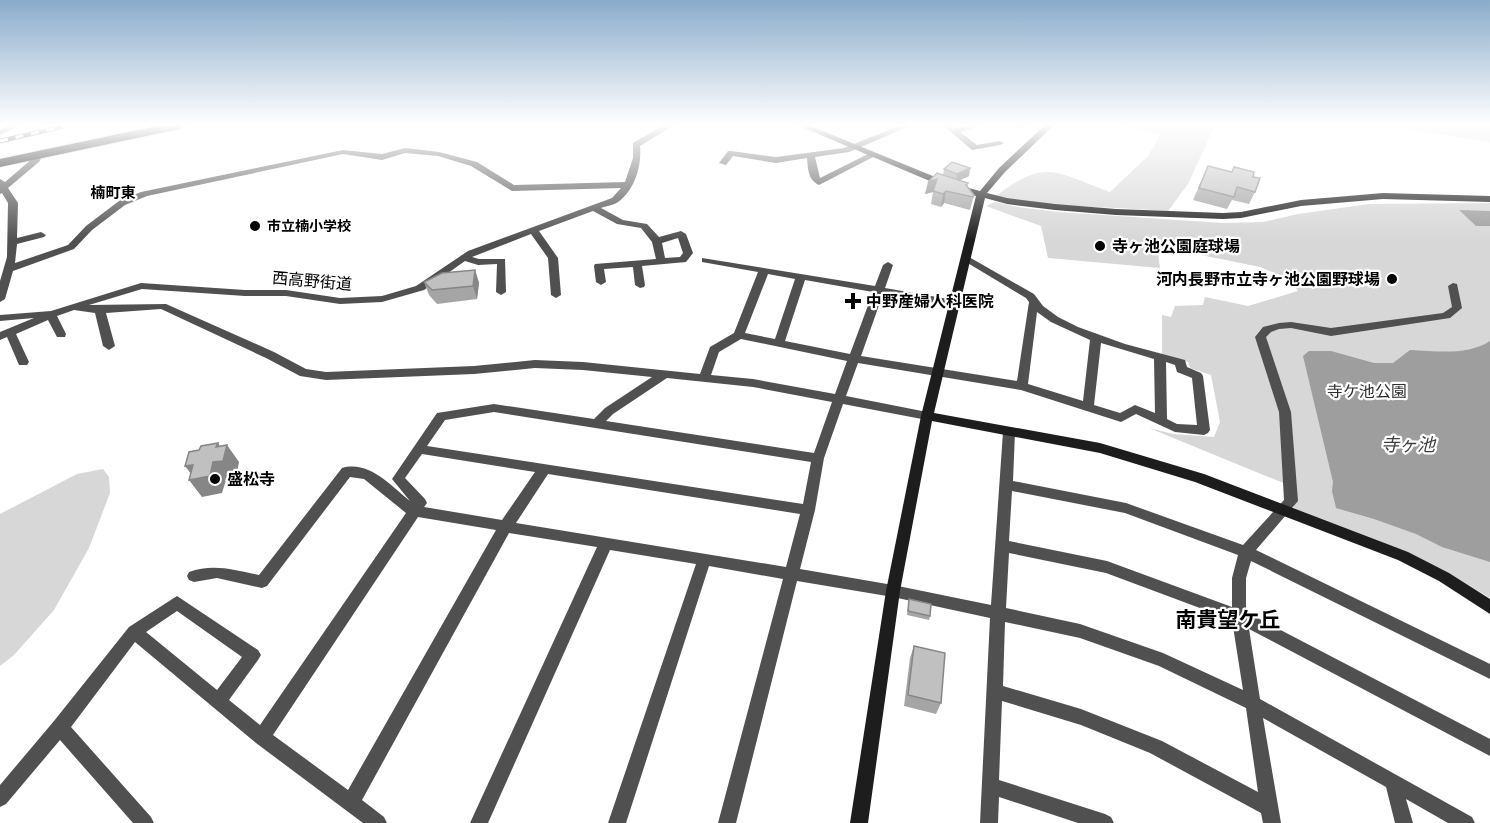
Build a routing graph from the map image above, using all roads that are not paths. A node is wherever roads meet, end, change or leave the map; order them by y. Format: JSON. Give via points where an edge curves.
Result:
{"nodes":[{"id":1,"x":31,"y":163,"type":"edge"},
{"id":2,"x":290,"y":163,"type":"edge"},
{"id":3,"x":472,"y":163,"type":"edge"},
{"id":4,"x":635,"y":163,"type":"edge"},
{"id":5,"x":812,"y":163,"type":"edge"},
{"id":6,"x":856,"y":163,"type":"edge"},
{"id":7,"x":894,"y":163,"type":"edge"},
{"id":8,"x":1009,"y":163,"type":"edge"},
{"id":9,"x":628,"y":185,"type":"junction"},
{"id":10,"x":1,"y":187,"type":"edge"},
{"id":11,"x":981,"y":195,"type":"junction"},
{"id":12,"x":1490,"y":199,"type":"edge"},
{"id":13,"x":595,"y":209,"type":"junction"},
{"id":14,"x":533,"y":231,"type":"junction"},
{"id":15,"x":41,"y":235,"type":"dead end"},
{"id":16,"x":657,"y":241,"type":"junction"},
{"id":17,"x":12,"y":242,"type":"junction"},
{"id":18,"x":465,"y":258,"type":"junction"},
{"id":19,"x":966,"y":259,"type":"junction"},
{"id":20,"x":705,"y":260,"type":"dead end"},
{"id":21,"x":661,"y":261,"type":"junction"},
{"id":22,"x":637,"y":263,"type":"junction"},
{"id":23,"x":888,"y":265,"type":"dead end"},
{"id":24,"x":5,"y":270,"type":"edge"},
{"id":25,"x":764,"y":270,"type":"junction"},
{"id":26,"x":801,"y":276,"type":"junction"},
{"id":27,"x":601,"y":282,"type":"dead end"},
{"id":28,"x":640,"y":285,"type":"dead end"},
{"id":29,"x":1453,"y":286,"type":"dead end"},
{"id":30,"x":879,"y":288,"type":"junction"},
{"id":31,"x":501,"y":292,"type":"dead end"},
{"id":32,"x":556,"y":295,"type":"dead end"},
{"id":33,"x":0,"y":299,"type":"edge"},
{"id":34,"x":954,"y":303,"type":"junction"},
{"id":35,"x":1033,"y":304,"type":"junction"},
{"id":36,"x":74,"y":307,"type":"junction"},
{"id":37,"x":100,"y":310,"type":"junction"},
{"id":38,"x":54,"y":314,"type":"junction"},
{"id":39,"x":0,"y":318,"type":"edge"},
{"id":40,"x":5,"y":334,"type":"edge"},
{"id":41,"x":61,"y":334,"type":"dead end"},
{"id":42,"x":740,"y":335,"type":"junction"},
{"id":43,"x":1096,"y":338,"type":"junction"},
{"id":44,"x":779,"y":344,"type":"junction"},
{"id":45,"x":109,"y":346,"type":"dead end"},
{"id":46,"x":1160,"y":357,"type":"junction"},
{"id":47,"x":854,"y":358,"type":"junction"},
{"id":48,"x":23,"y":362,"type":"dead end"},
{"id":49,"x":937,"y":372,"type":"junction"},
{"id":50,"x":665,"y":374,"type":"junction"},
{"id":51,"x":705,"y":377,"type":"junction"},
{"id":52,"x":1022,"y":386,"type":"junction"},
{"id":53,"x":840,"y":400,"type":"junction"},
{"id":54,"x":1088,"y":407,"type":"junction"},
{"id":55,"x":927,"y":416,"type":"junction"},
{"id":56,"x":1161,"y":422,"type":"junction"},
{"id":57,"x":597,"y":423,"type":"junction"},
{"id":58,"x":1009,"y":432,"type":"junction"},
{"id":59,"x":419,"y":449,"type":"junction"},
{"id":60,"x":818,"y":458,"type":"junction"},
{"id":61,"x":545,"y":468,"type":"junction"},
{"id":62,"x":1006,"y":485,"type":"junction"},
{"id":63,"x":807,"y":510,"type":"junction"},
{"id":64,"x":413,"y":512,"type":"junction"},
{"id":65,"x":1282,"y":512,"type":"junction"},
{"id":66,"x":506,"y":526,"type":"junction"},
{"id":67,"x":605,"y":545,"type":"junction"},
{"id":68,"x":1003,"y":546,"type":"junction"},
{"id":69,"x":1246,"y":552,"type":"junction"},
{"id":70,"x":704,"y":561,"type":"junction"},
{"id":71,"x":790,"y":575,"type":"junction"},
{"id":72,"x":194,"y":576,"type":"dead end"},
{"id":73,"x":893,"y":591,"type":"junction"},
{"id":74,"x":1490,"y":607,"type":"edge"},
{"id":75,"x":998,"y":613,"type":"junction"},
{"id":76,"x":1239,"y":616,"type":"junction"},
{"id":77,"x":135,"y":632,"type":"junction"},
{"id":78,"x":1490,"y":672,"type":"edge"},
{"id":79,"x":995,"y":691,"type":"junction"},
{"id":80,"x":219,"y":701,"type":"junction"},
{"id":81,"x":1254,"y":704,"type":"junction"},
{"id":82,"x":60,"y":727,"type":"junction"},
{"id":83,"x":262,"y":737,"type":"junction"},
{"id":84,"x":1490,"y":748,"type":"edge"},
{"id":85,"x":1393,"y":782,"type":"junction"},
{"id":86,"x":992,"y":786,"type":"junction"},
{"id":87,"x":0,"y":798,"type":"edge"},
{"id":88,"x":351,"y":802,"type":"junction"},
{"id":89,"x":1270,"y":815,"type":"edge"},
{"id":90,"x":145,"y":823,"type":"edge"},
{"id":91,"x":378,"y":823,"type":"edge"},
{"id":92,"x":479,"y":823,"type":"edge"},
{"id":93,"x":617,"y":823,"type":"edge"},
{"id":94,"x":727,"y":823,"type":"edge"},
{"id":95,"x":858,"y":823,"type":"edge"},
{"id":96,"x":989,"y":823,"type":"edge"},
{"id":97,"x":1105,"y":823,"type":"edge"},
{"id":98,"x":1404,"y":823,"type":"edge"},
{"id":99,"x":1466,"y":823,"type":"edge"}],
"edges":[{"from":1,"to":10,"type":"street"},
{"from":2,"to":24,"type":"street","via":[[122,202],[71,248]]},
{"from":3,"to":9,"type":"street","via":[[512,188]]},
{"from":4,"to":9,"type":"street"},
{"from":5,"to":6,"type":"street","via":[[819,182]]},
{"from":7,"to":11,"type":"street"},
{"from":8,"to":11,"type":"street"},
{"from":9,"to":13,"type":"street","name":"西高野街道","via":[[615,200]]},
{"from":10,"to":17,"type":"street","via":[[13,203]]},
{"from":11,"to":12,"type":"street","via":[[1116,212],[1223,216],[1301,203],[1383,196]]},
{"from":11,"to":19,"type":"street"},
{"from":13,"to":14,"type":"street","name":"西高野街道"},
{"from":13,"to":16,"type":"street","via":[[620,222],[644,226]]},
{"from":14,"to":18,"type":"street","name":"西高野街道"},
{"from":14,"to":32,"type":"street","via":[[556,259]]},
{"from":15,"to":17,"type":"street"},
{"from":16,"to":21,"type":"street"},
{"from":16,"to":21,"type":"street","via":[[681,234],[688,253],[683,261]]},
{"from":17,"to":24,"type":"street"},
{"from":18,"to":31,"type":"street","via":[[502,261]]},
{"from":18,"to":36,"type":"street","name":"西高野街道","via":[[420,288],[382,299],[340,301],[286,292],[141,286]]},
{"from":19,"to":34,"type":"street"},
{"from":19,"to":35,"type":"street","via":[[1030,296]]},
{"from":20,"to":25,"type":"street"},
{"from":21,"to":22,"type":"street"},
{"from":22,"to":27,"type":"street","via":[[599,266]]},
{"from":22,"to":28,"type":"street"},
{"from":23,"to":30,"type":"street"},
{"from":24,"to":33,"type":"street"},
{"from":25,"to":26,"type":"street"},
{"from":25,"to":42,"type":"street"},
{"from":26,"to":30,"type":"street"},
{"from":26,"to":44,"type":"street"},
{"from":29,"to":65,"type":"street","via":[[1456,308],[1446,316],[1331,332],[1279,326],[1267,329],[1260,337],[1285,412],[1291,501]]},
{"from":30,"to":34,"type":"street"},
{"from":30,"to":47,"type":"street"},
{"from":34,"to":49,"type":"street"},
{"from":35,"to":43,"type":"street","via":[[1058,324]]},
{"from":35,"to":52,"type":"street"},
{"from":36,"to":37,"type":"street"},
{"from":36,"to":38,"type":"street","name":"西高野街道"},
{"from":37,"to":45,"type":"street"},
{"from":37,"to":50,"type":"street","via":[[162,306],[304,373],[326,376],[535,364]]},
{"from":38,"to":39,"type":"street"},
{"from":38,"to":40,"type":"street","name":"西高野街道"},
{"from":38,"to":41,"type":"street"},
{"from":40,"to":48,"type":"street"},
{"from":42,"to":44,"type":"street"},
{"from":42,"to":51,"type":"street","via":[[714,350]]},
{"from":43,"to":46,"type":"street"},
{"from":43,"to":54,"type":"street"},
{"from":44,"to":47,"type":"street"},
{"from":46,"to":56,"type":"street"},
{"from":46,"to":56,"type":"street","via":[[1181,363],[1181,369],[1197,375],[1204,430],[1175,428]]},
{"from":47,"to":49,"type":"street"},
{"from":47,"to":53,"type":"street"},
{"from":49,"to":52,"type":"street"},
{"from":49,"to":55,"type":"street"},
{"from":50,"to":51,"type":"street"},
{"from":50,"to":57,"type":"street"},
{"from":51,"to":53,"type":"street"},
{"from":52,"to":54,"type":"street"},
{"from":53,"to":55,"type":"street"},
{"from":53,"to":60,"type":"street"},
{"from":54,"to":56,"type":"street","via":[[1121,418],[1135,409]]},
{"from":55,"to":58,"type":"street"},
{"from":55,"to":73,"type":"street"},
{"from":57,"to":59,"type":"street","via":[[494,408],[441,416]]},
{"from":57,"to":60,"type":"street"},
{"from":58,"to":62,"type":"street"},
{"from":58,"to":65,"type":"street","via":[[1100,448],[1199,478]]},
{"from":59,"to":61,"type":"street"},
{"from":59,"to":64,"type":"street","via":[[399,480],[420,503]]},
{"from":60,"to":63,"type":"street"},
{"from":61,"to":63,"type":"street"},
{"from":61,"to":66,"type":"street"},
{"from":62,"to":68,"type":"street"},
{"from":62,"to":69,"type":"street","via":[[1126,508]]},
{"from":63,"to":71,"type":"street"},
{"from":64,"to":66,"type":"street"},
{"from":64,"to":72,"type":"street","via":[[367,474],[346,472],[262,582],[217,572]]},
{"from":64,"to":83,"type":"street"},
{"from":65,"to":69,"type":"street"},
{"from":65,"to":74,"type":"street","via":[[1403,556]]},
{"from":66,"to":67,"type":"street"},
{"from":66,"to":88,"type":"street"},
{"from":67,"to":70,"type":"street"},
{"from":67,"to":92,"type":"street"},
{"from":68,"to":75,"type":"street"},
{"from":68,"to":76,"type":"street","via":[[1107,567]]},
{"from":69,"to":76,"type":"street","via":[[1239,578]]},
{"from":69,"to":78,"type":"street"},
{"from":70,"to":71,"type":"street"},
{"from":70,"to":93,"type":"street"},
{"from":71,"to":73,"type":"street"},
{"from":71,"to":94,"type":"street"},
{"from":73,"to":75,"type":"street"},
{"from":73,"to":95,"type":"street"},
{"from":75,"to":79,"type":"street"},
{"from":75,"to":81,"type":"street","via":[[1080,631],[1126,646]]},
{"from":76,"to":81,"type":"street"},
{"from":76,"to":84,"type":"street"},
{"from":77,"to":80,"type":"street"},
{"from":77,"to":80,"type":"street","via":[[177,603],[253,655]]},
{"from":77,"to":82,"type":"street"},
{"from":79,"to":86,"type":"street"},
{"from":79,"to":89,"type":"street","via":[[1081,717],[1156,747]]},
{"from":80,"to":83,"type":"street"},
{"from":81,"to":85,"type":"street"},
{"from":81,"to":89,"type":"street"},
{"from":82,"to":87,"type":"street"},
{"from":82,"to":90,"type":"street"},
{"from":83,"to":88,"type":"street"},
{"from":85,"to":98,"type":"street"},
{"from":85,"to":99,"type":"street"},
{"from":86,"to":96,"type":"street"},
{"from":86,"to":97,"type":"street"},
{"from":88,"to":91,"type":"street"}]}
